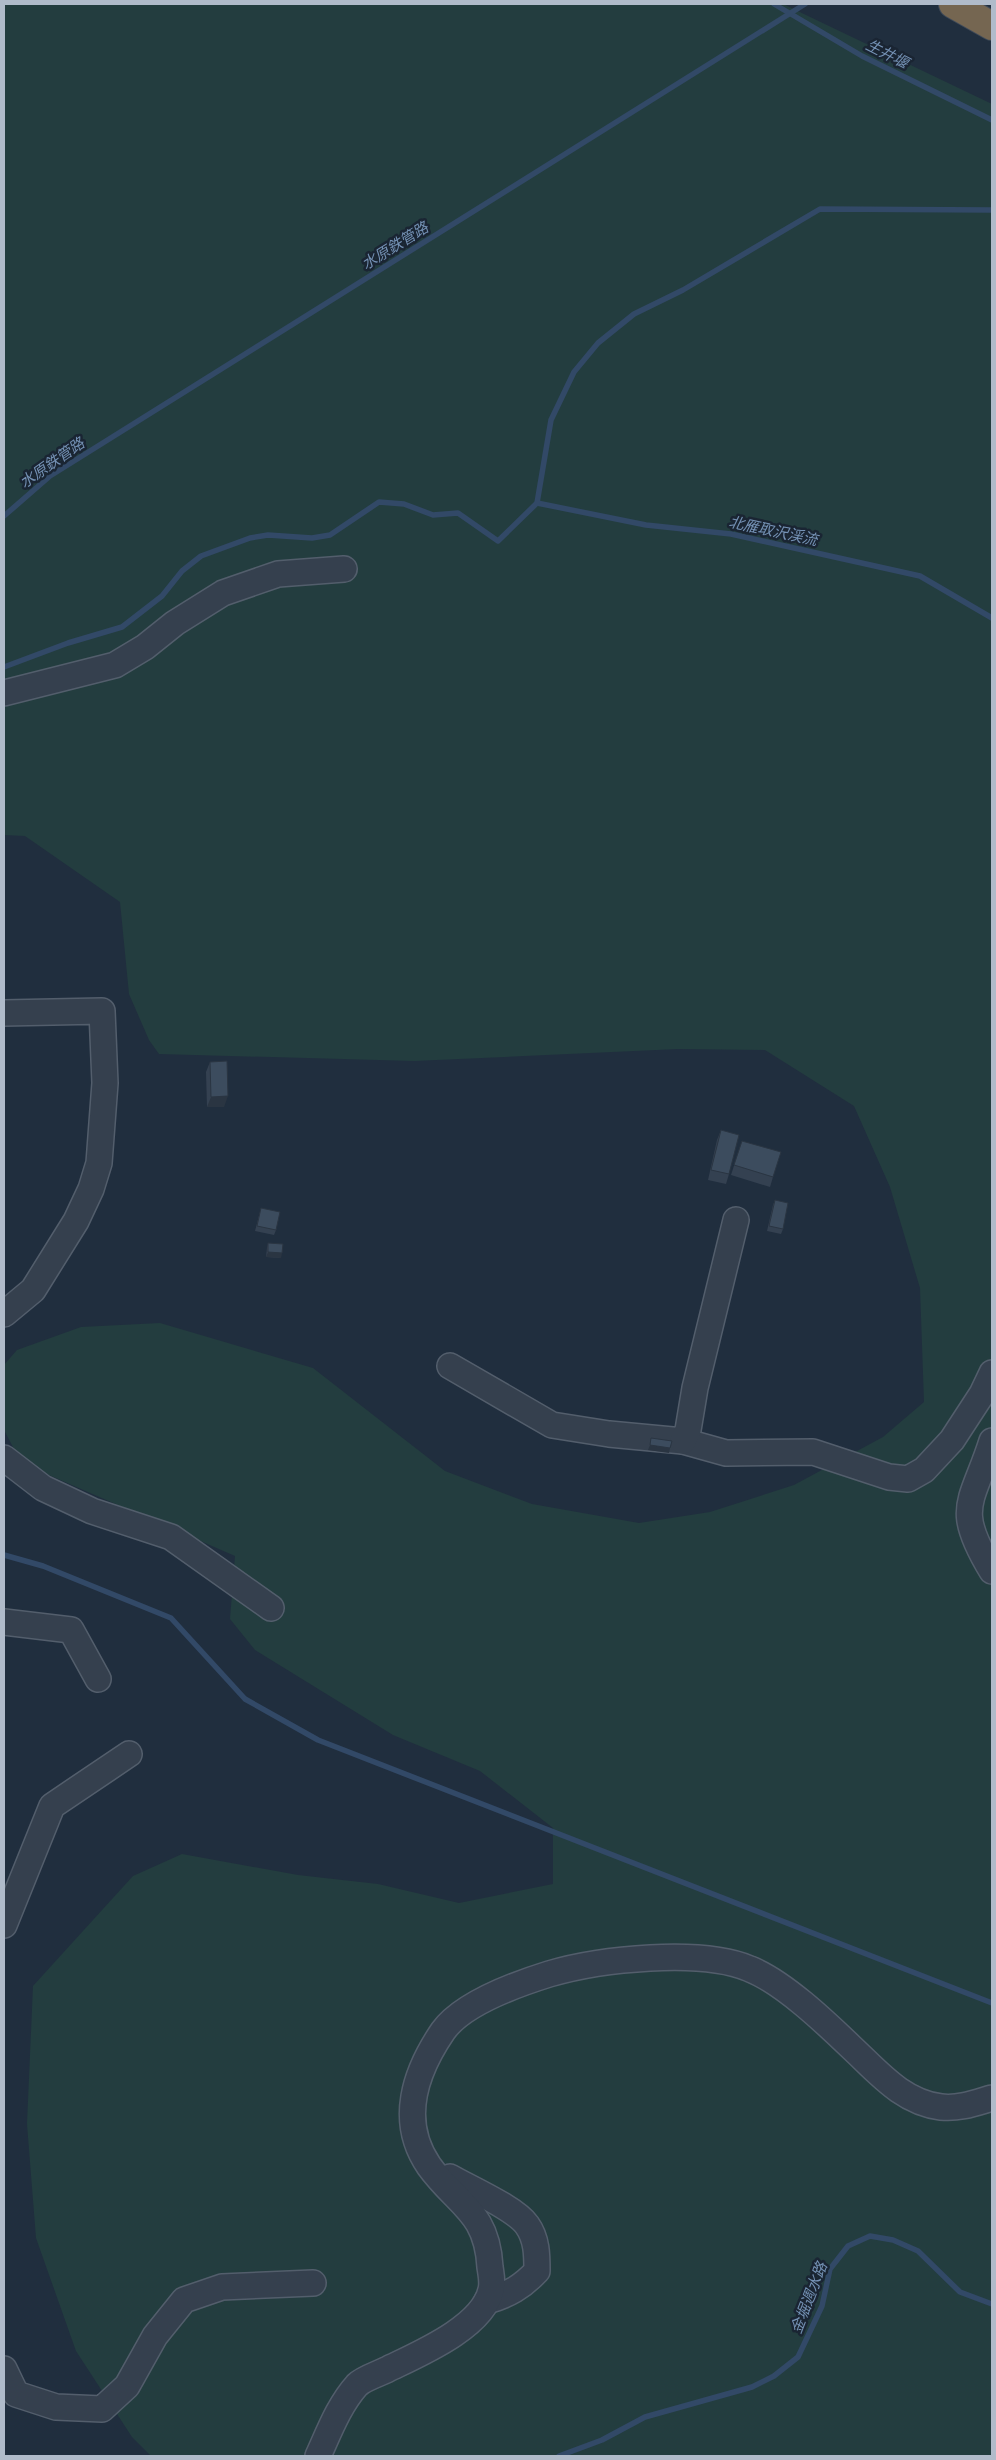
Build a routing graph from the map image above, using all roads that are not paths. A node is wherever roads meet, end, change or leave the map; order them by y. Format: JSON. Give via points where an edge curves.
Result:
{"nodes":[{"id":1,"x":953,"y":4,"type":"edge"},
{"id":2,"x":992,"y":26,"type":"edge"},
{"id":3,"x":344,"y":569,"type":"dead end"},
{"id":4,"x":4,"y":693,"type":"edge"},
{"id":5,"x":4,"y":1013,"type":"edge"},
{"id":6,"x":736,"y":1220,"type":"dead end"},
{"id":7,"x":4,"y":1314,"type":"edge"},
{"id":8,"x":450,"y":1366,"type":"dead end"},
{"id":9,"x":992,"y":1373,"type":"edge"},
{"id":10,"x":683,"y":1441,"type":"junction"},
{"id":11,"x":992,"y":1441,"type":"edge"},
{"id":12,"x":4,"y":1458,"type":"edge"},
{"id":13,"x":992,"y":1571,"type":"edge"},
{"id":14,"x":271,"y":1608,"type":"dead end"},
{"id":15,"x":4,"y":1622,"type":"edge"},
{"id":16,"x":98,"y":1679,"type":"dead end"},
{"id":17,"x":128,"y":1754,"type":"dead end"},
{"id":18,"x":4,"y":1925,"type":"edge"},
{"id":19,"x":992,"y":2098,"type":"edge"},
{"id":20,"x":430,"y":2167,"type":"junction"},
{"id":21,"x":313,"y":2283,"type":"dead end"},
{"id":22,"x":487,"y":2301,"type":"junction"},
{"id":23,"x":4,"y":2369,"type":"edge"},
{"id":24,"x":318,"y":2456,"type":"edge"}],
"edges":[{"from":1,"to":2,"type":"highway"},
{"from":3,"to":4,"type":"street","via":[[278,574],[223,593],[115,665]]},
{"from":5,"to":7,"type":"street","via":[[102,1012],[105,1084],[99,1162],[91,1188],[76,1221],[33,1290]]},
{"from":6,"to":10,"type":"street"},
{"from":8,"to":10,"type":"street","via":[[552,1425]]},
{"from":9,"to":10,"type":"street","via":[[952,1440],[924,1470],[908,1479],[889,1477],[813,1452],[726,1453]]},
{"from":11,"to":13,"type":"street","via":[[969,1497],[968,1524]]},
{"from":12,"to":14,"type":"street","via":[[43,1488],[92,1510],[170,1537]]},
{"from":15,"to":16,"type":"street","via":[[71,1630]]},
{"from":17,"to":18,"type":"street","via":[[52,1806]]},
{"from":19,"to":20,"type":"street","via":[[966,2106],[941,2107],[917,2101],[897,2091],[799,2000],[751,1969],[695,1958],[639,1959],[572,1968],[524,1982],[479,2002],[445,2029],[424,2066],[411,2106],[413,2131]]},
{"from":20,"to":22,"type":"street","via":[[470,2209],[484,2229],[492,2288]]},
{"from":20,"to":22,"type":"street","via":[[499,2203],[527,2225],[537,2249],[537,2271],[524,2285]]},
{"from":21,"to":23,"type":"street","via":[[222,2286],[184,2300],[155,2336],[127,2386],[102,2409],[56,2407],[16,2394]]},
{"from":22,"to":24,"type":"street","via":[[462,2328],[431,2348],[359,2383],[339,2411]]}]}
